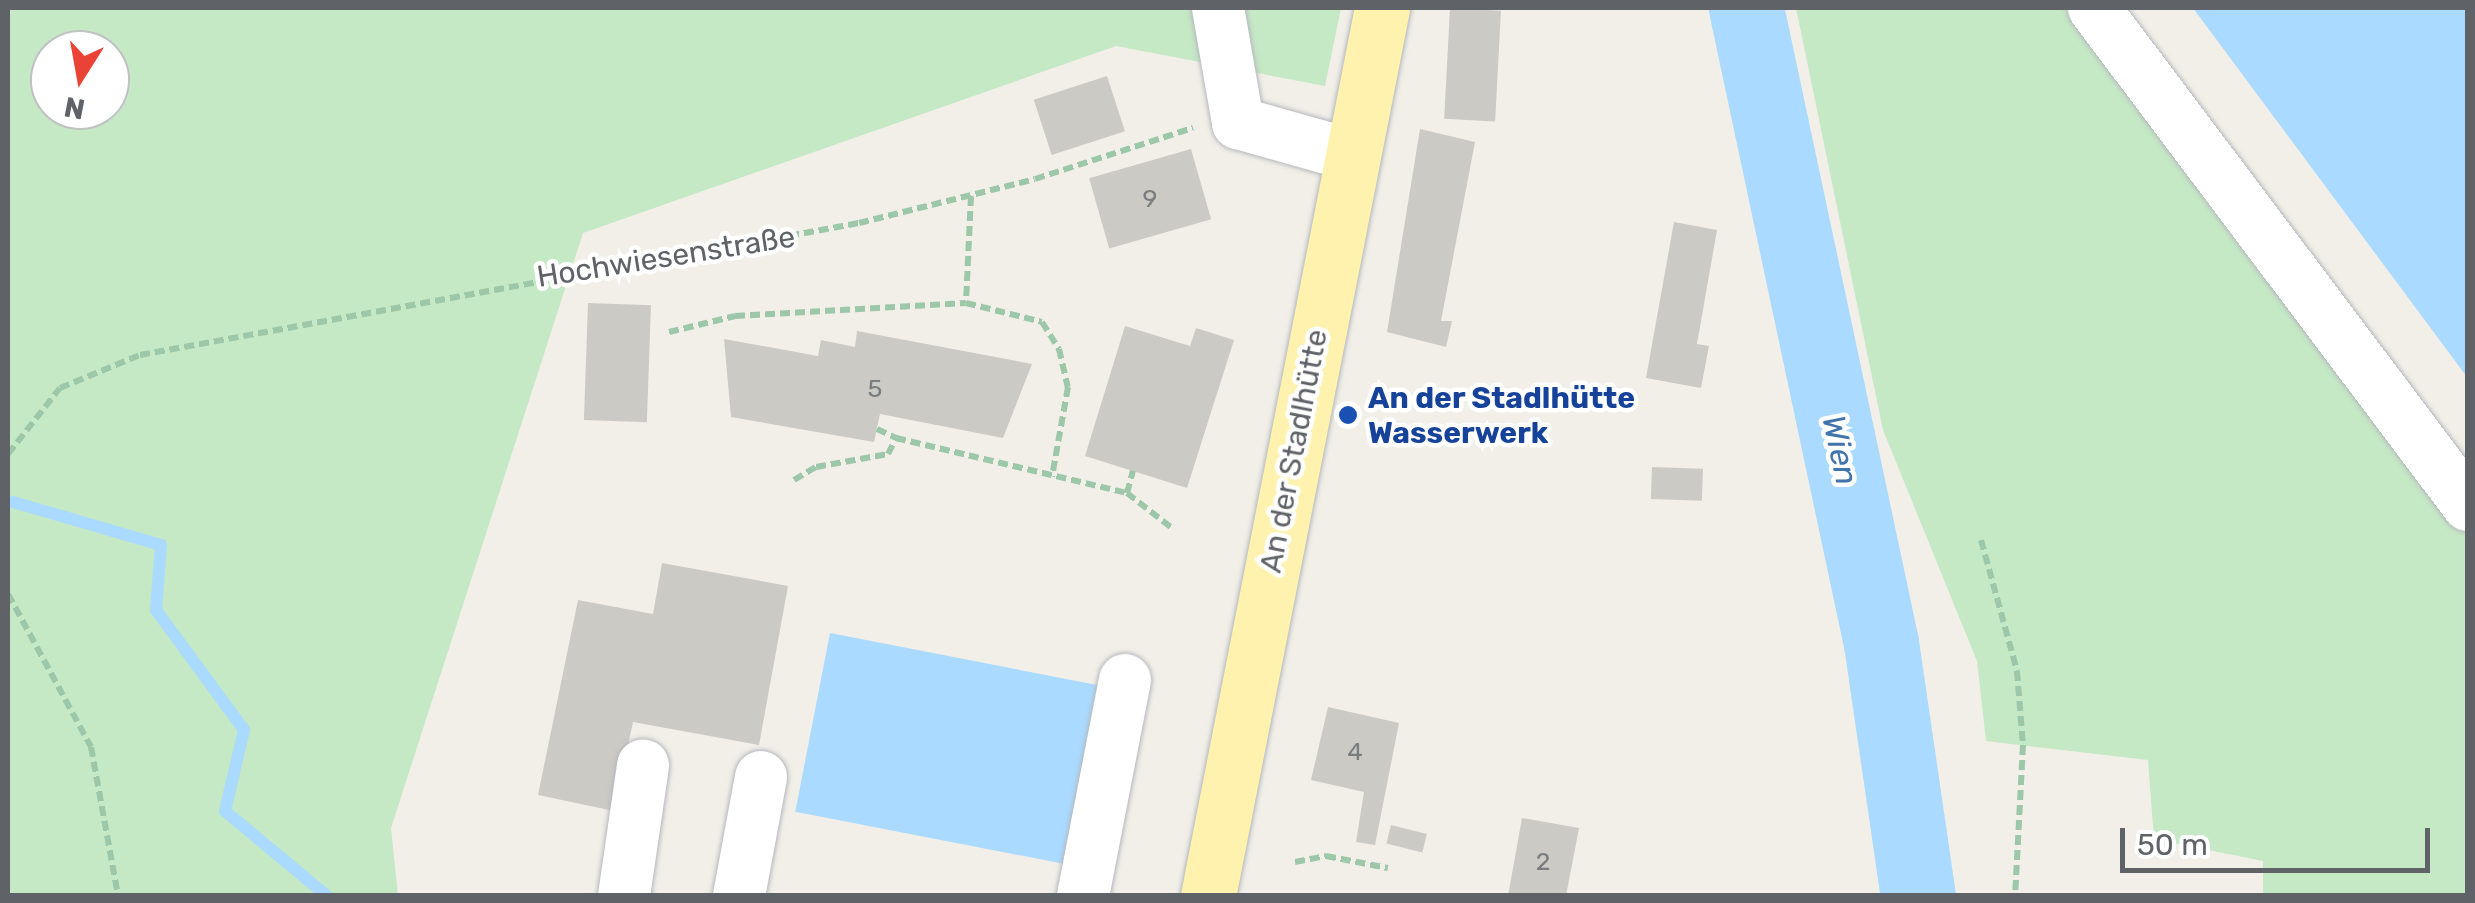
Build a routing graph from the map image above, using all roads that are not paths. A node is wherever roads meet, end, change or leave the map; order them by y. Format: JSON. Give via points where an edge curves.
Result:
{"nodes":[{"id":1,"x":1218,"y":8,"type":"edge"},
{"id":2,"x":1382,"y":8,"type":"edge"},
{"id":3,"x":2094,"y":8,"type":"edge"},
{"id":4,"x":1352,"y":155,"type":"junction"},
{"id":5,"x":2468,"y":504,"type":"edge"},
{"id":6,"x":1125,"y":680,"type":"dead end"},
{"id":7,"x":642,"y":765,"type":"dead end"},
{"id":8,"x":761,"y":777,"type":"dead end"},
{"id":9,"x":624,"y":896,"type":"edge"},
{"id":10,"x":738,"y":896,"type":"edge"},
{"id":11,"x":1084,"y":896,"type":"edge"},
{"id":12,"x":1208,"y":896,"type":"edge"}],
"edges":[{"from":1,"to":4,"type":"street","via":[[1238,124]]},
{"from":2,"to":4,"type":"main road","name":"An der Stadlhütte"},
{"from":3,"to":5,"type":"street"},
{"from":4,"to":12,"type":"main road","name":"An der Stadlhütte"},
{"from":6,"to":11,"type":"street"},
{"from":7,"to":9,"type":"street"},
{"from":8,"to":10,"type":"street"}]}
